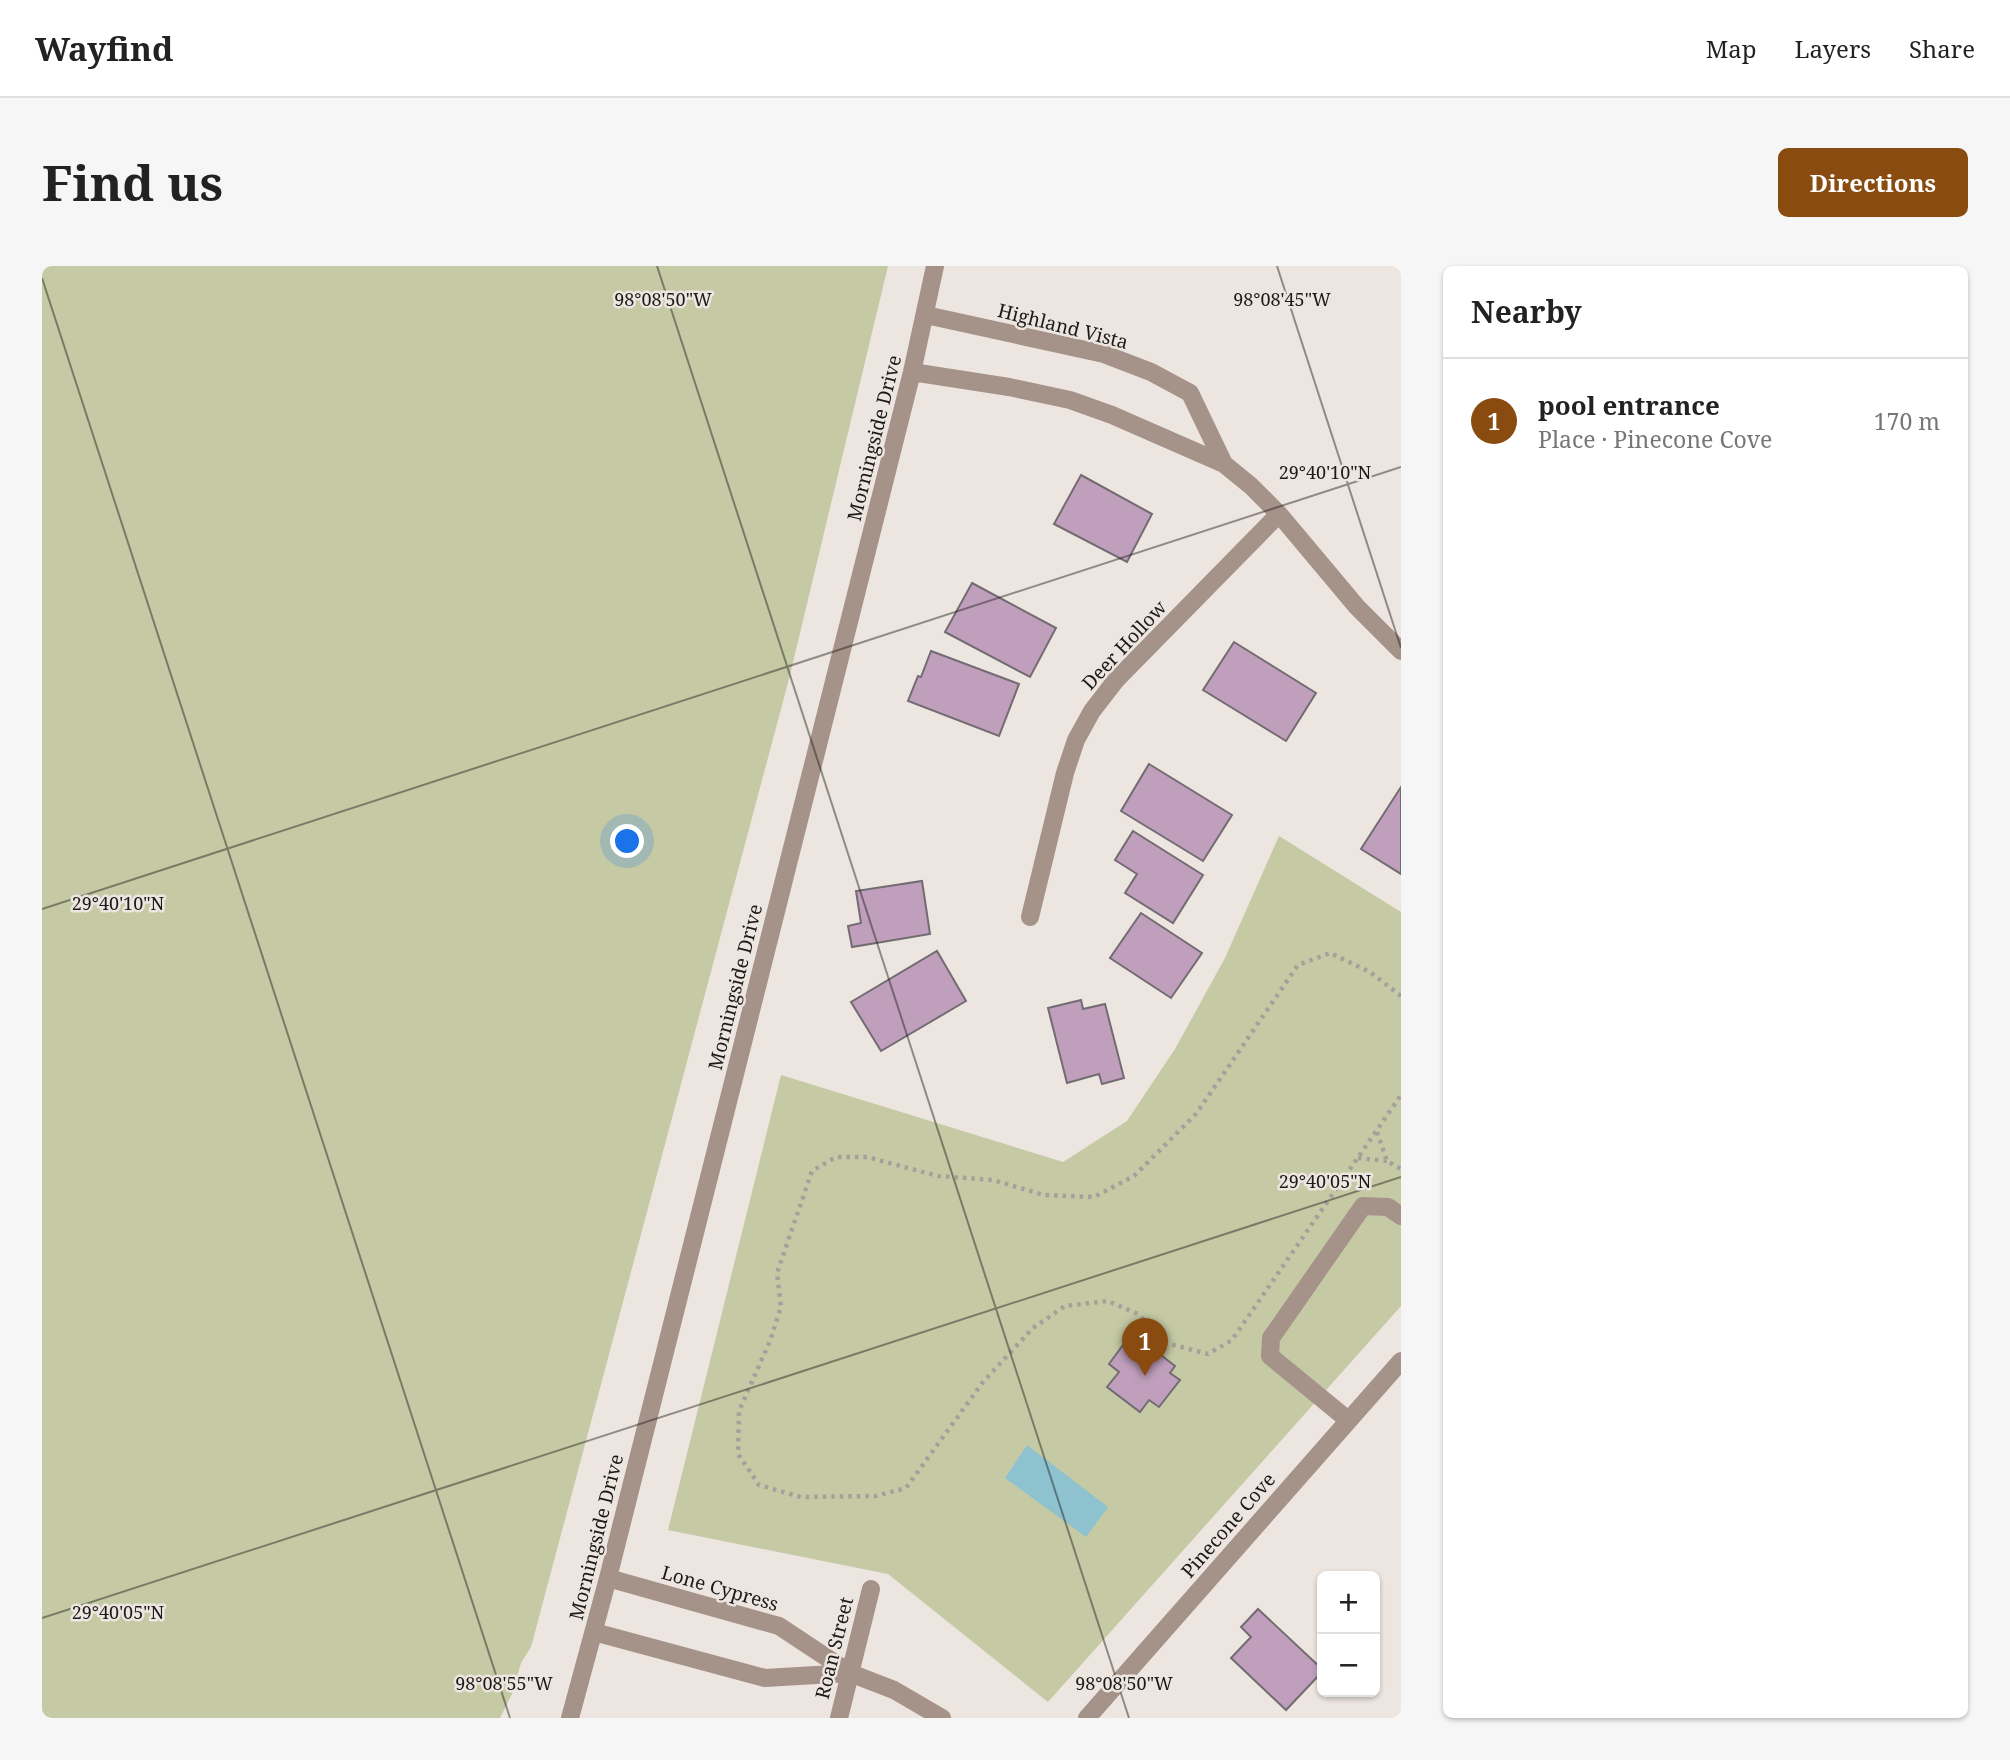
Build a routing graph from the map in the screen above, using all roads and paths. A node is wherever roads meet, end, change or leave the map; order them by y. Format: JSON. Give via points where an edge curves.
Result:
{"nodes":[{"id":1,"x":935,"y":266,"type":"edge"},
{"id":2,"x":926,"y":315,"type":"junction"},
{"id":3,"x":912,"y":372,"type":"junction"},
{"id":4,"x":1224,"y":464,"type":"junction"},
{"id":5,"x":1279,"y":514,"type":"junction"},
{"id":6,"x":1401,"y":651,"type":"edge"},
{"id":7,"x":1030,"y":917,"type":"dead end"},
{"id":8,"x":1401,"y":996,"type":"edge"},
{"id":9,"x":1401,"y":1095,"type":"edge"},
{"id":10,"x":1376,"y":1131,"type":"junction"},
{"id":11,"x":1358,"y":1158,"type":"junction"},
{"id":12,"x":1387,"y":1161,"type":"junction"},
{"id":13,"x":1401,"y":1169,"type":"edge"},
{"id":14,"x":1401,"y":1216,"type":"edge"},
{"id":15,"x":1401,"y":1361,"type":"edge"},
{"id":16,"x":1348,"y":1420,"type":"junction"},
{"id":17,"x":608,"y":1578,"type":"junction"},
{"id":18,"x":871,"y":1589,"type":"dead end"},
{"id":19,"x":594,"y":1632,"type":"junction"},
{"id":20,"x":850,"y":1672,"type":"junction"},
{"id":21,"x":570,"y":1718,"type":"edge"},
{"id":22,"x":839,"y":1718,"type":"edge"},
{"id":23,"x":942,"y":1718,"type":"edge"},
{"id":24,"x":1087,"y":1718,"type":"edge"}],
"edges":[{"from":1,"to":2,"type":"street","name":"Morningside Drive"},
{"from":2,"to":3,"type":"street","name":"Morningside Drive"},
{"from":2,"to":4,"type":"street","name":"Highland Vista","via":[[1104,354],[1150,372],[1190,393]]},
{"from":3,"to":4,"type":"street","name":"Highland Vista","via":[[1070,400]]},
{"from":3,"to":17,"type":"street","name":"Morningside Drive"},
{"from":4,"to":5,"type":"street","name":"Highland Vista"},
{"from":5,"to":6,"type":"street","name":"Highland Vista","via":[[1357,607]]},
{"from":5,"to":7,"type":"street","name":"Deer Hollow","via":[[1116,680],[1092,711],[1065,773]]},
{"from":8,"to":11,"type":"path","via":[[1370,972],[1330,953],[1298,965],[1196,1114],[1134,1176],[1094,1197],[1044,1195],[993,1180],[939,1176],[867,1157],[836,1157],[812,1171],[777,1273],[781,1307],[739,1411],[738,1454],[759,1485],[801,1497],[876,1496],[906,1488],[983,1382],[1033,1328],[1065,1306],[1108,1301],[1138,1314],[1166,1343],[1208,1354],[1232,1340]]},
{"from":9,"to":10,"type":"path"},
{"from":10,"to":11,"type":"path"},
{"from":10,"to":12,"type":"path"},
{"from":11,"to":12,"type":"path"},
{"from":12,"to":13,"type":"path"},
{"from":14,"to":16,"type":"street","via":[[1388,1207],[1363,1206],[1271,1338],[1270,1356]]},
{"from":15,"to":16,"type":"street","name":"Pinecone Cove"},
{"from":16,"to":24,"type":"street","name":"Pinecone Cove"},
{"from":17,"to":19,"type":"street","name":"Morningside Drive"},
{"from":17,"to":20,"type":"street","name":"Lone Cypress","via":[[779,1626]]},
{"from":18,"to":20,"type":"street","name":"Roan Street"},
{"from":19,"to":20,"type":"street","name":"Lone Cypress","via":[[765,1678]]},
{"from":19,"to":21,"type":"street","name":"Morningside Drive"},
{"from":20,"to":22,"type":"street","name":"Roan Street"},
{"from":20,"to":23,"type":"street","name":"Lone Cypress","via":[[894,1690]]}]}
